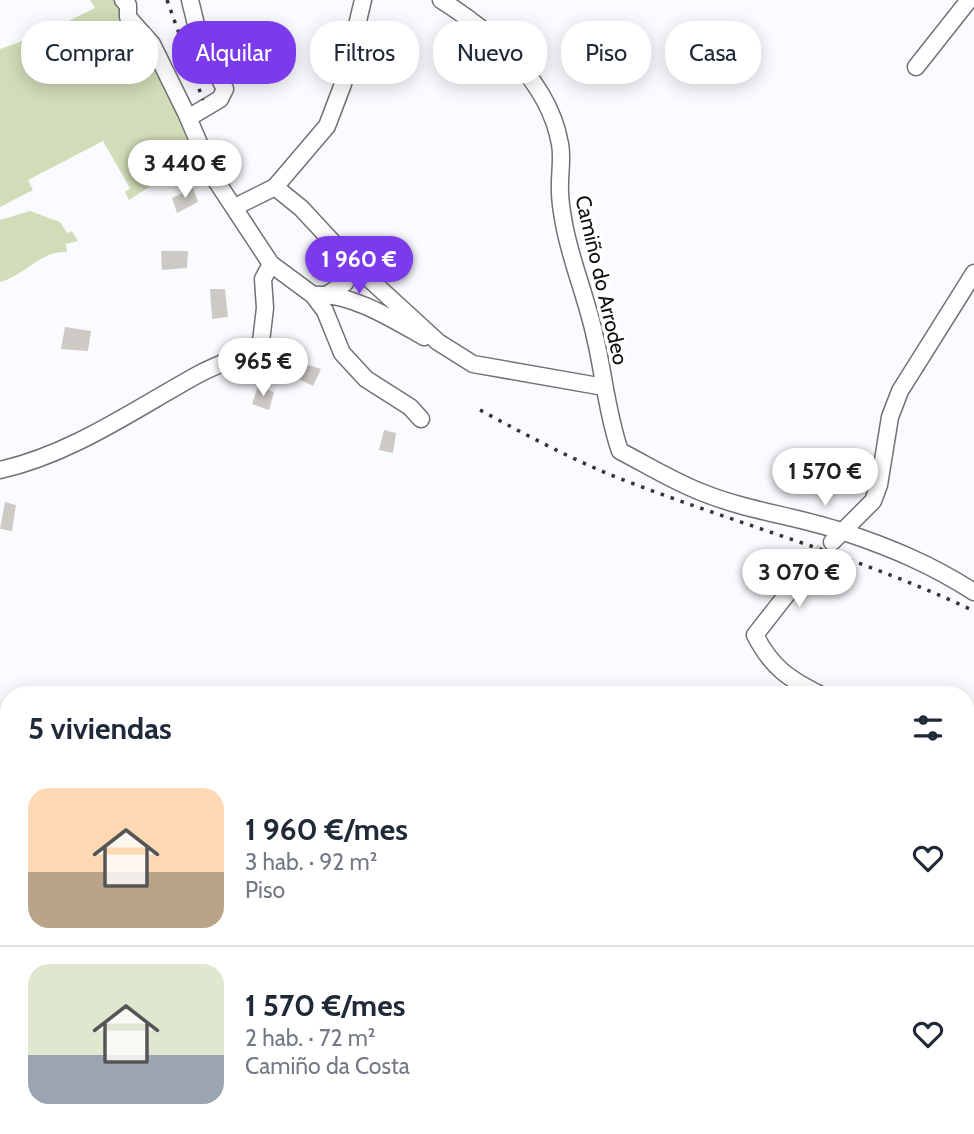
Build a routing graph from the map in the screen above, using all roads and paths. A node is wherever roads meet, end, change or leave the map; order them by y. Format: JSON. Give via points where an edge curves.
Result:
{"nodes":[{"id":1,"x":123,"y":0,"type":"edge"},
{"id":2,"x":190,"y":0,"type":"edge"},
{"id":3,"x":363,"y":0,"type":"edge"},
{"id":4,"x":441,"y":0,"type":"edge"},
{"id":5,"x":969,"y":0,"type":"edge"},
{"id":6,"x":916,"y":67,"type":"dead end"},
{"id":7,"x":188,"y":118,"type":"junction"},
{"id":8,"x":275,"y":187,"type":"junction"},
{"id":9,"x":235,"y":207,"type":"junction"},
{"id":10,"x":271,"y":264,"type":"junction"},
{"id":11,"x":354,"y":265,"type":"junction"},
{"id":12,"x":974,"y":273,"type":"edge"},
{"id":13,"x":321,"y":295,"type":"junction"},
{"id":14,"x":438,"y":342,"type":"junction"},
{"id":15,"x":604,"y":387,"type":"junction"},
{"id":16,"x":421,"y":419,"type":"dead end"},
{"id":17,"x":0,"y":470,"type":"edge"},
{"id":18,"x":838,"y":537,"type":"junction"},
{"id":19,"x":813,"y":561,"type":"tunnel mouth"},
{"id":20,"x":974,"y":592,"type":"edge"},
{"id":21,"x":805,"y":686,"type":"edge"}],
"edges":[{"from":1,"to":7,"type":"street","via":[[128,17],[152,44]]},
{"from":2,"to":7,"type":"street","via":[[200,41],[225,89],[220,99]]},
{"from":3,"to":8,"type":"street","via":[[343,84],[327,126]]},
{"from":4,"to":15,"type":"street","name":"Camiño do Arrodeo","via":[[508,51],[550,113],[561,146],[560,195],[566,234]]},
{"from":5,"to":6,"type":"street"},
{"from":7,"to":9,"type":"street","via":[[213,176]]},
{"from":8,"to":9,"type":"street"},
{"from":8,"to":11,"type":"street"},
{"from":9,"to":10,"type":"street"},
{"from":10,"to":13,"type":"street"},
{"from":10,"to":17,"type":"street","via":[[263,279],[261,342],[253,349],[51,455]]},
{"from":11,"to":13,"type":"street","via":[[345,283]]},
{"from":11,"to":14,"type":"street"},
{"from":12,"to":18,"type":"street","via":[[900,391],[873,500]]},
{"from":13,"to":14,"type":"street","via":[[381,313]]},
{"from":13,"to":16,"type":"street","via":[[342,353],[366,379]]},
{"from":14,"to":15,"type":"street","via":[[473,364]]},
{"from":15,"to":18,"type":"street","name":"Camiño do Arrodeo","via":[[620,451],[702,492]]},
{"from":18,"to":20,"type":"street","name":"Camiño do Arrodeo","via":[[902,552]]},
{"from":19,"to":21,"type":"street","via":[[755,635],[782,673]]}]}
